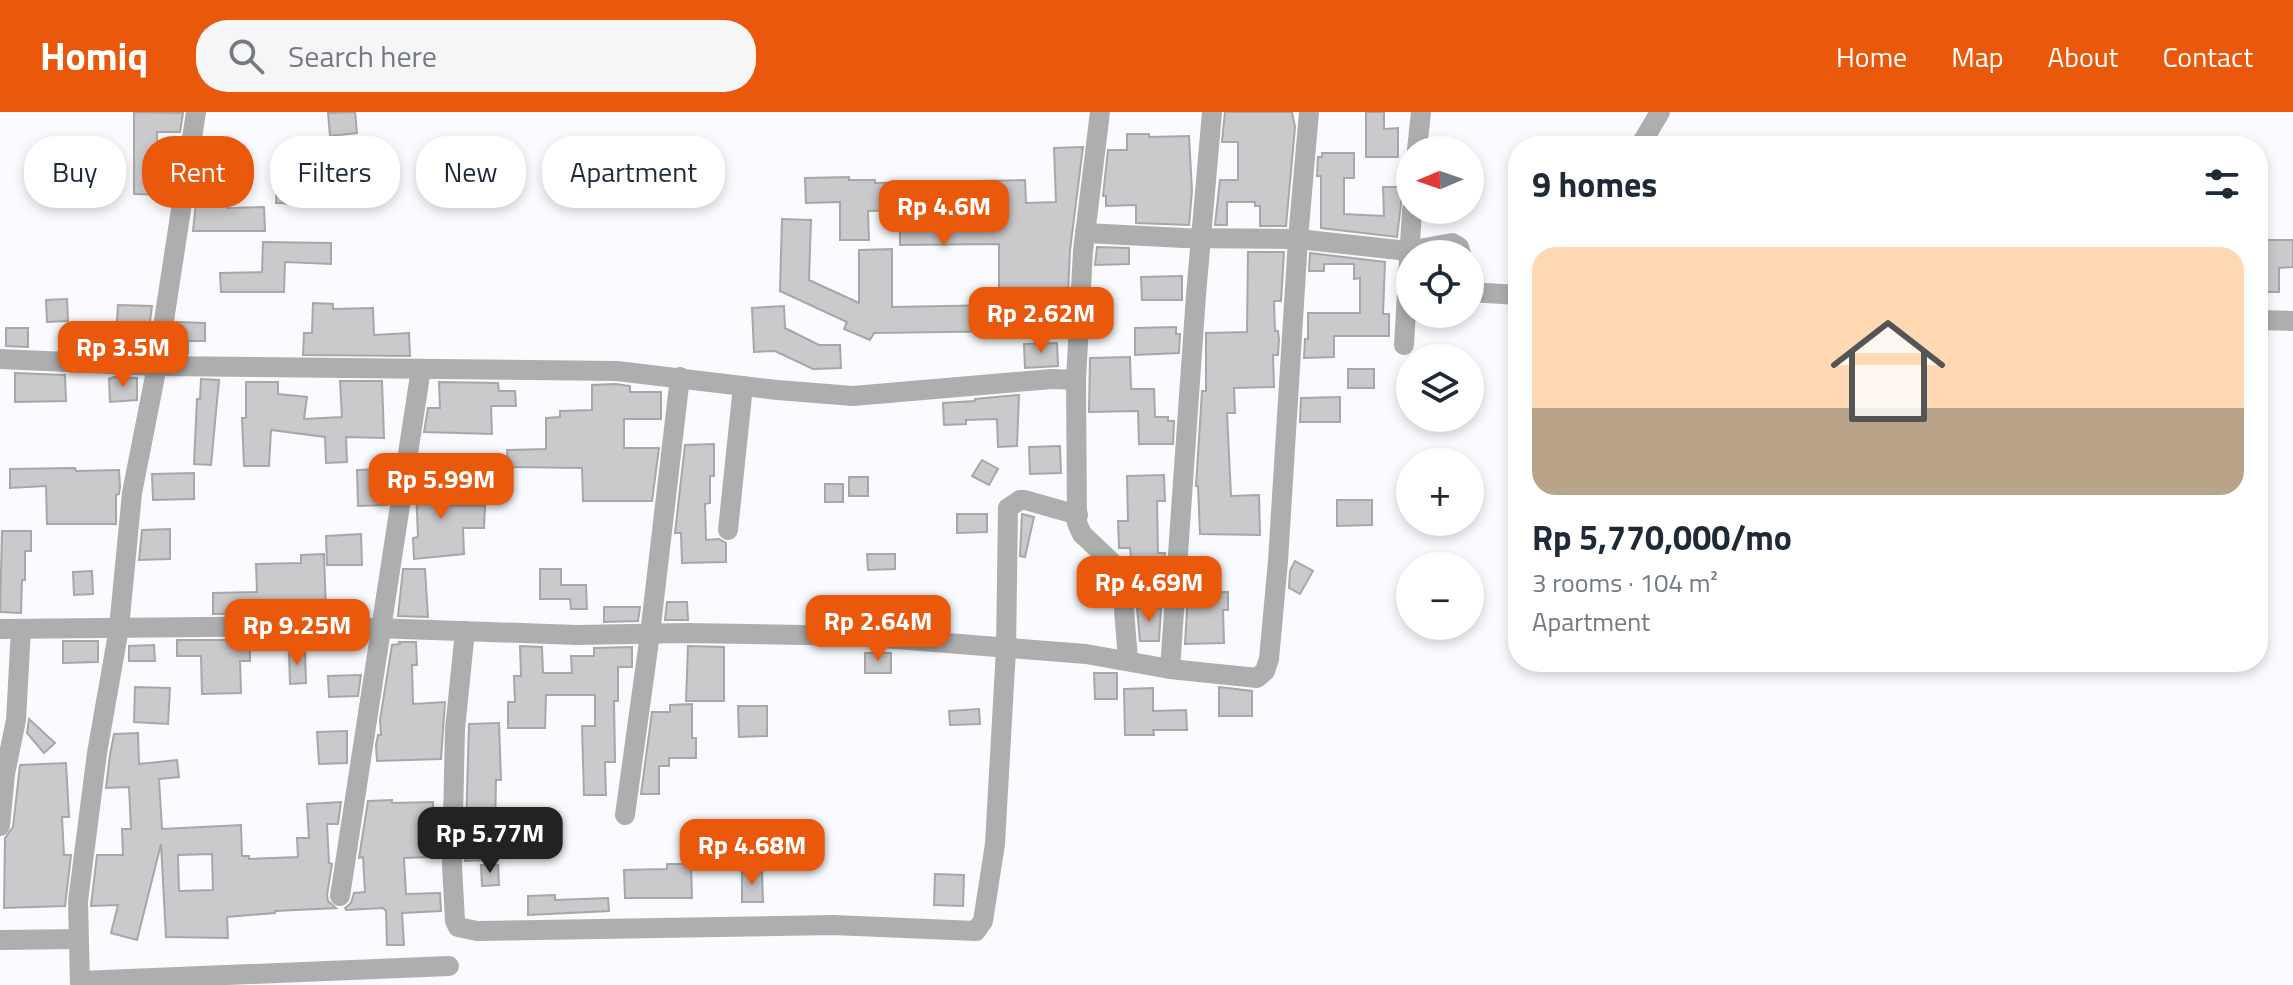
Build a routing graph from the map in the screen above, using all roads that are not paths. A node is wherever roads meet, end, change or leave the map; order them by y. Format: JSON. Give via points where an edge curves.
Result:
{"nodes":[{"id":1,"x":196,"y":112,"type":"edge"},
{"id":2,"x":1100,"y":112,"type":"edge"},
{"id":3,"x":1212,"y":112,"type":"edge"},
{"id":4,"x":1309,"y":112,"type":"edge"},
{"id":5,"x":1421,"y":112,"type":"edge"},
{"id":6,"x":1660,"y":112,"type":"edge"},
{"id":7,"x":1418,"y":136,"type":"edge"},
{"id":8,"x":1646,"y":136,"type":"edge"},
{"id":9,"x":1085,"y":233,"type":"junction"},
{"id":10,"x":1201,"y":237,"type":"junction"},
{"id":11,"x":1298,"y":239,"type":"junction"},
{"id":12,"x":1396,"y":250,"type":"edge"},
{"id":13,"x":1484,"y":293,"type":"edge"},
{"id":14,"x":1508,"y":294,"type":"edge"},
{"id":15,"x":2268,"y":320,"type":"edge"},
{"id":16,"x":2293,"y":321,"type":"edge"},
{"id":17,"x":0,"y":359,"type":"edge"},
{"id":18,"x":157,"y":366,"type":"junction"},
{"id":19,"x":421,"y":369,"type":"junction"},
{"id":20,"x":680,"y":377,"type":"junction"},
{"id":21,"x":1076,"y":380,"type":"junction"},
{"id":22,"x":743,"y":386,"type":"junction"},
{"id":23,"x":1078,"y":515,"type":"junction"},
{"id":24,"x":728,"y":530,"type":"dead end"},
{"id":25,"x":119,"y":628,"type":"junction"},
{"id":26,"x":379,"y":628,"type":"junction"},
{"id":27,"x":0,"y":629,"type":"edge"},
{"id":28,"x":21,"y":629,"type":"junction"},
{"id":29,"x":465,"y":631,"type":"junction"},
{"id":30,"x":650,"y":634,"type":"junction"},
{"id":31,"x":1006,"y":649,"type":"junction"},
{"id":32,"x":1128,"y":660,"type":"junction"},
{"id":33,"x":1170,"y":669,"type":"junction"},
{"id":34,"x":625,"y":815,"type":"dead end"},
{"id":35,"x":0,"y":826,"type":"edge"},
{"id":36,"x":340,"y":896,"type":"dead end"},
{"id":37,"x":78,"y":939,"type":"junction"},
{"id":38,"x":0,"y":940,"type":"edge"},
{"id":39,"x":449,"y":966,"type":"dead end"},
{"id":40,"x":386,"y":977,"type":"edge"},
{"id":41,"x":314,"y":978,"type":"edge"},
{"id":42,"x":243,"y":980,"type":"edge"},
{"id":43,"x":172,"y":981,"type":"edge"},
{"id":44,"x":80,"y":983,"type":"edge"}],
"edges":[{"from":1,"to":18,"type":"street"},
{"from":2,"to":9,"type":"street"},
{"from":3,"to":10,"type":"street"},
{"from":4,"to":11,"type":"street"},
{"from":5,"to":7,"type":"street"},
{"from":6,"to":8,"type":"street"},
{"from":9,"to":10,"type":"street"},
{"from":9,"to":21,"type":"street"},
{"from":10,"to":11,"type":"street"},
{"from":10,"to":33,"type":"street"},
{"from":11,"to":12,"type":"street"},
{"from":11,"to":33,"type":"street","via":[[1269,659],[1257,678]]},
{"from":13,"to":14,"type":"street"},
{"from":15,"to":16,"type":"street"},
{"from":17,"to":18,"type":"street"},
{"from":18,"to":19,"type":"street"},
{"from":18,"to":25,"type":"street","via":[[132,493]]},
{"from":19,"to":20,"type":"street","via":[[617,371]]},
{"from":19,"to":26,"type":"street"},
{"from":20,"to":22,"type":"street"},
{"from":20,"to":30,"type":"street"},
{"from":21,"to":22,"type":"street","via":[[853,396]]},
{"from":21,"to":23,"type":"street"},
{"from":22,"to":24,"type":"street"},
{"from":23,"to":31,"type":"street","via":[[1025,500],[1008,508]]},
{"from":23,"to":32,"type":"street","via":[[1082,534],[1121,571]]},
{"from":25,"to":26,"type":"street"},
{"from":25,"to":28,"type":"street"},
{"from":25,"to":37,"type":"street","via":[[97,753]]},
{"from":26,"to":29,"type":"street"},
{"from":26,"to":36,"type":"street"},
{"from":27,"to":28,"type":"street"},
{"from":28,"to":35,"type":"street","via":[[16,720]]},
{"from":29,"to":30,"type":"street"},
{"from":29,"to":31,"type":"street","via":[[455,729],[453,893],[455,921],[477,931],[833,925],[976,931],[983,921],[995,844]]},
{"from":30,"to":31,"type":"street","via":[[858,636]]},
{"from":30,"to":34,"type":"street"},
{"from":31,"to":32,"type":"street"},
{"from":32,"to":33,"type":"street"},
{"from":37,"to":38,"type":"street"},
{"from":37,"to":44,"type":"street"},
{"from":39,"to":40,"type":"street"},
{"from":40,"to":41,"type":"street"},
{"from":41,"to":42,"type":"street"},
{"from":42,"to":43,"type":"street"},
{"from":43,"to":44,"type":"street"}]}
